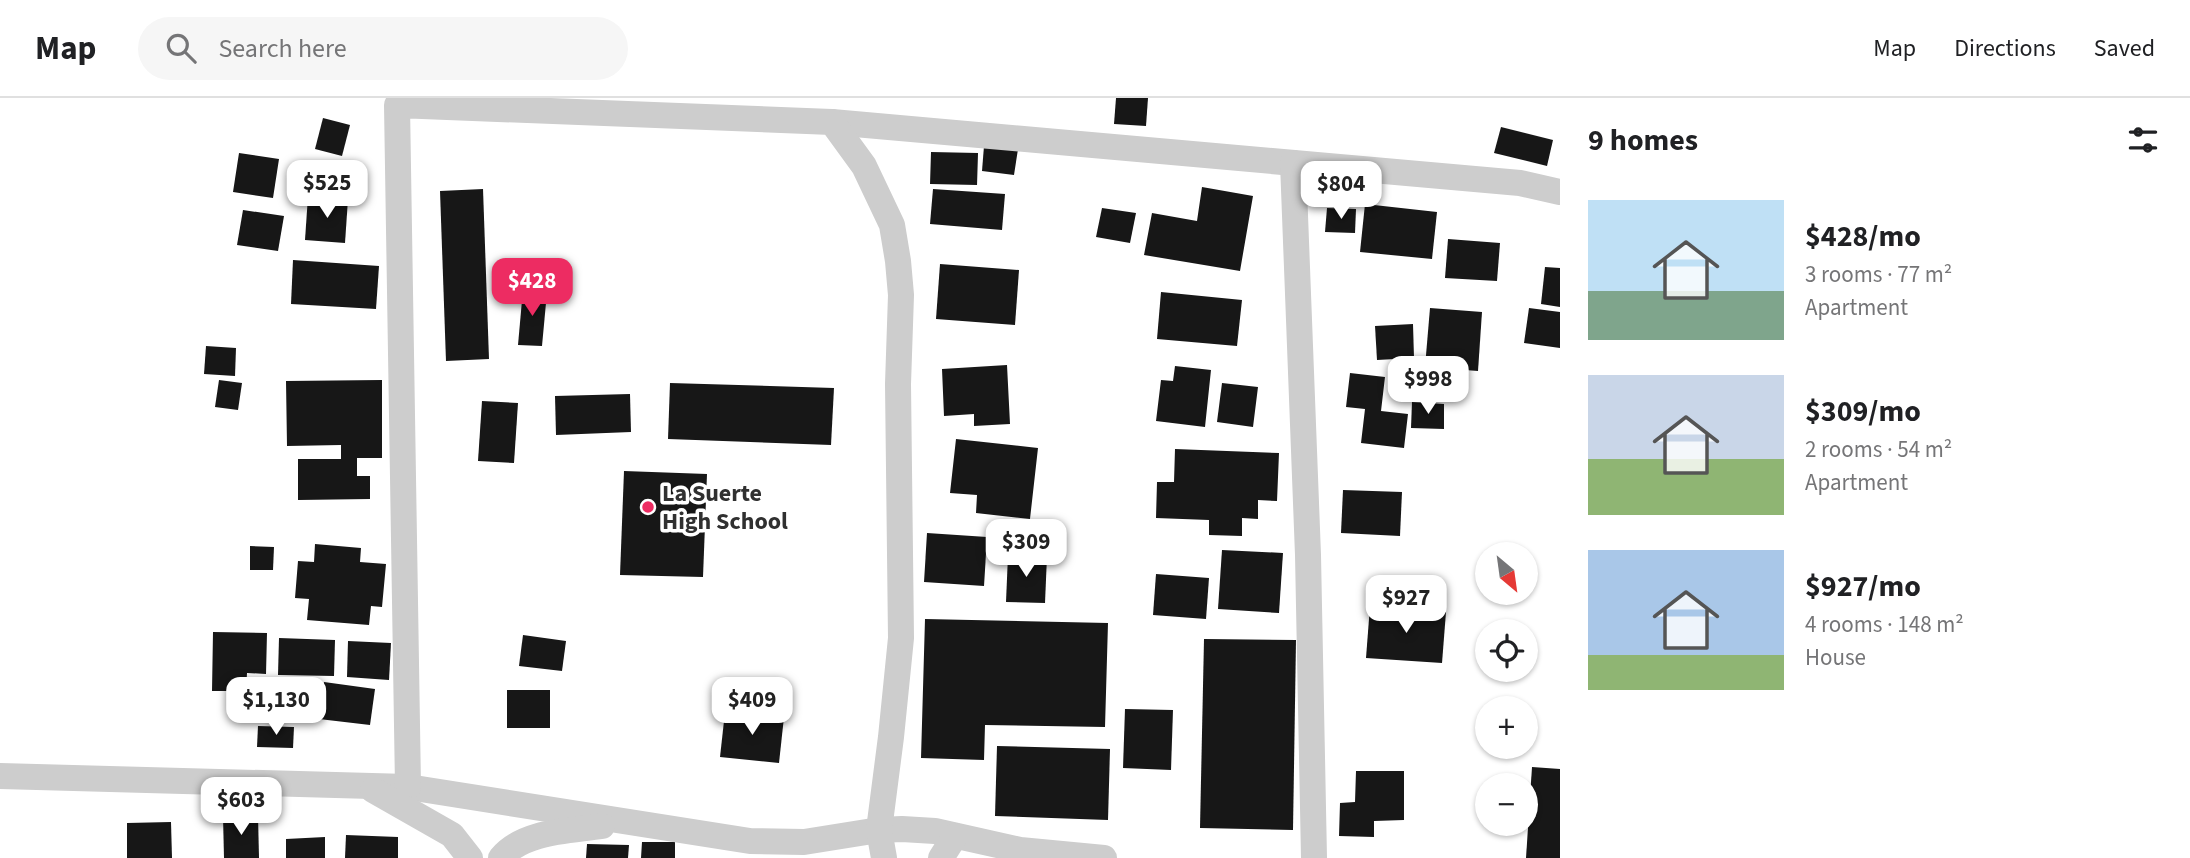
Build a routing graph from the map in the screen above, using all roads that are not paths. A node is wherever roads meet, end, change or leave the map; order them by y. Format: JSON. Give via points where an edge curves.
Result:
{"nodes":[{"id":1,"x":397,"y":102,"type":"edge"},
{"id":2,"x":832,"y":122,"type":"junction"},
{"id":3,"x":1293,"y":163,"type":"junction"},
{"id":4,"x":1560,"y":192,"type":"edge"},
{"id":5,"x":0,"y":776,"type":"edge"},
{"id":6,"x":364,"y":785,"type":"junction"},
{"id":7,"x":408,"y":787,"type":"junction"},
{"id":8,"x":628,"y":822,"type":"junction"},
{"id":9,"x":878,"y":830,"type":"junction"},
{"id":10,"x":955,"y":835,"type":"junction"},
{"id":11,"x":470,"y":858,"type":"edge"},
{"id":12,"x":501,"y":858,"type":"edge"},
{"id":13,"x":884,"y":858,"type":"edge"},
{"id":14,"x":941,"y":858,"type":"edge"},
{"id":15,"x":1104,"y":858,"type":"edge"},
{"id":16,"x":1314,"y":858,"type":"edge"}],
"edges":[{"from":1,"to":2,"type":"street"},
{"from":1,"to":7,"type":"street"},
{"from":2,"to":3,"type":"street"},
{"from":2,"to":9,"type":"street","via":[[864,166],[892,225],[901,295],[901,638]]},
{"from":3,"to":4,"type":"street","via":[[1520,183]]},
{"from":3,"to":16,"type":"street"},
{"from":5,"to":6,"type":"street"},
{"from":6,"to":7,"type":"street"},
{"from":6,"to":11,"type":"street","via":[[452,835]]},
{"from":7,"to":8,"type":"street"},
{"from":8,"to":9,"type":"street","via":[[750,841],[804,842]]},
{"from":8,"to":12,"type":"street","via":[[538,836]]},
{"from":9,"to":10,"type":"street"},
{"from":9,"to":13,"type":"street"},
{"from":10,"to":14,"type":"street"},
{"from":10,"to":15,"type":"street","via":[[1020,850]]}]}
